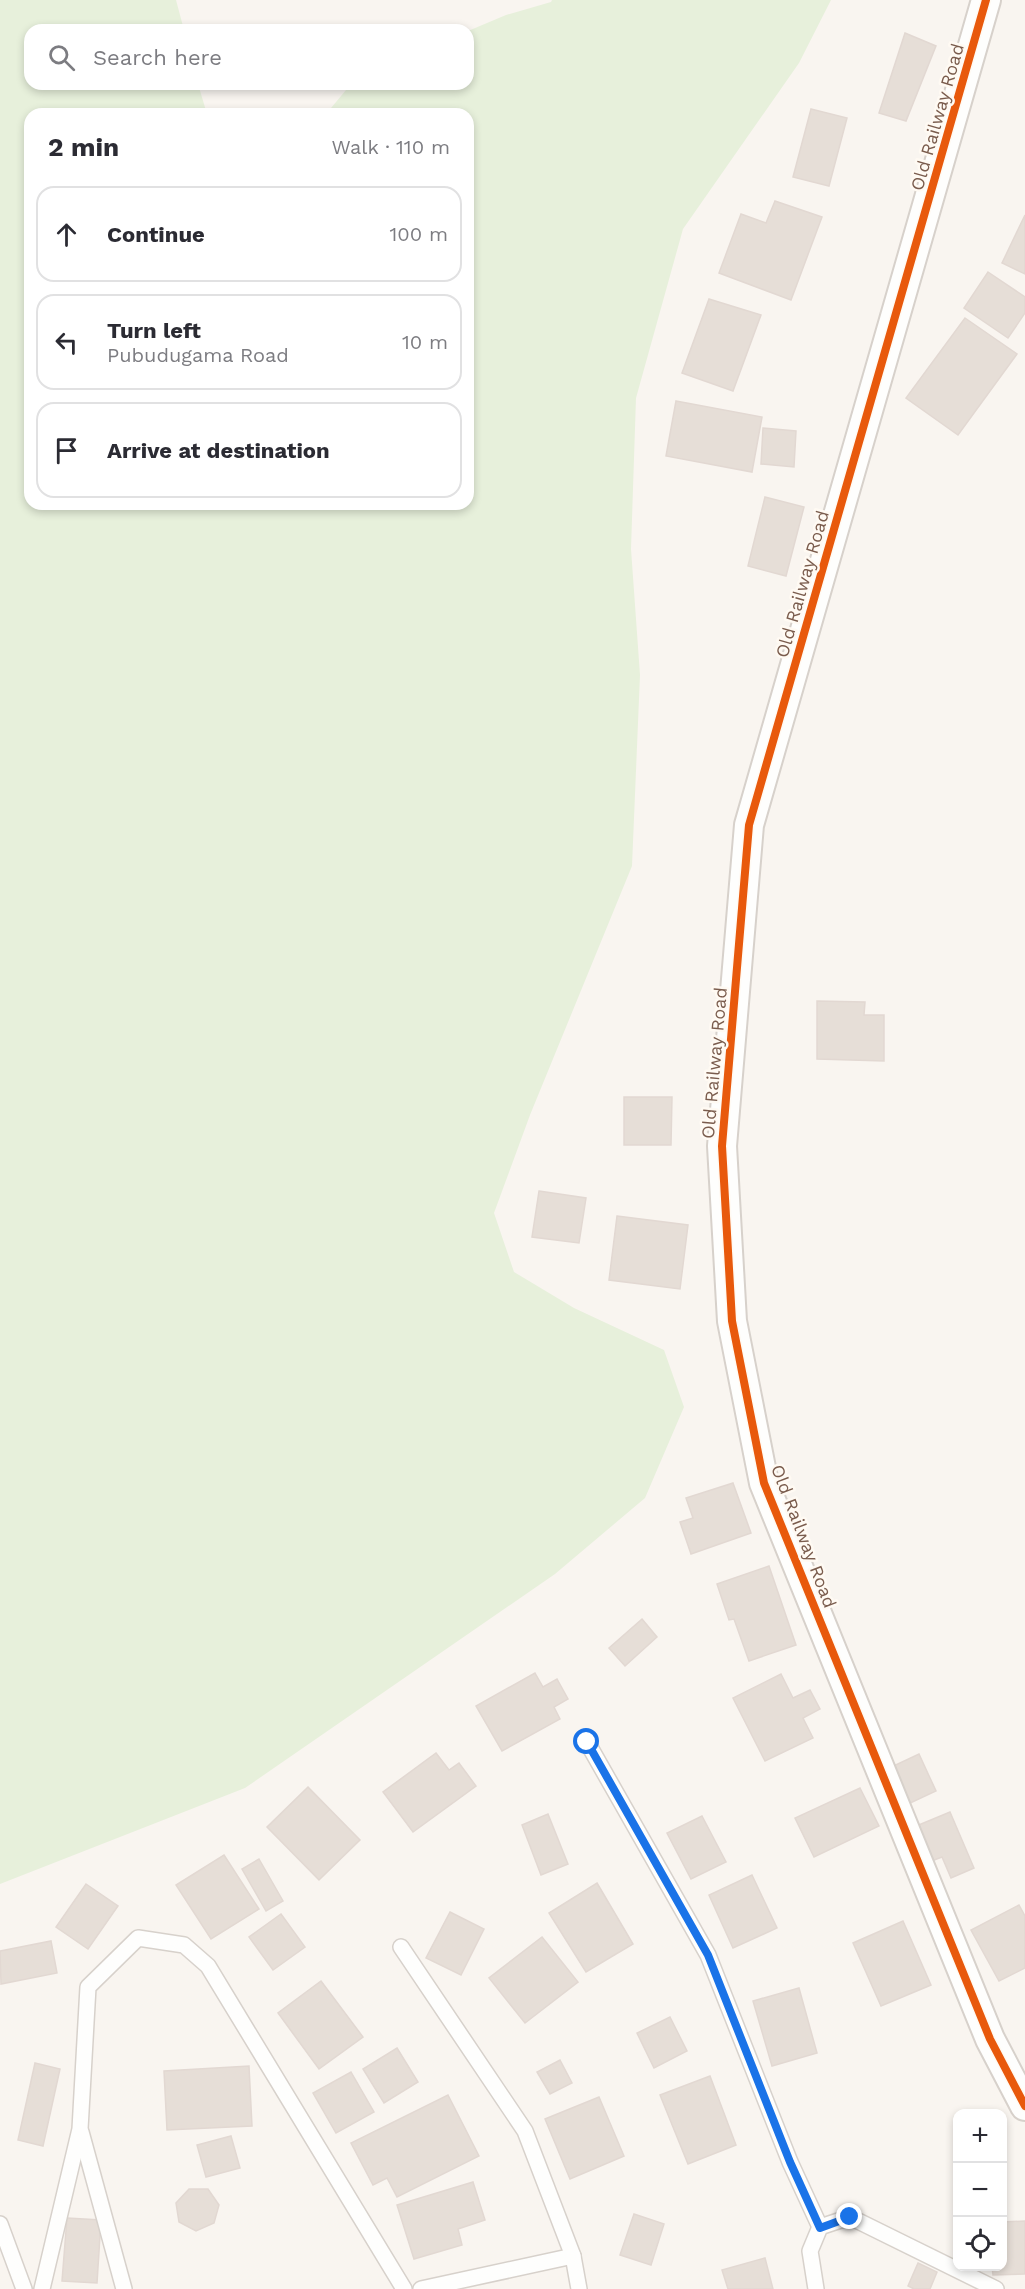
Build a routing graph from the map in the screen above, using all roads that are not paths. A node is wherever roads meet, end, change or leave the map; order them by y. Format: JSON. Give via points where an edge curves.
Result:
{"nodes":[{"id":1,"x":986,"y":0,"type":"edge"},
{"id":2,"x":587,"y":1742,"type":"dead end"},
{"id":3,"x":401,"y":1947,"type":"dead end"},
{"id":4,"x":1025,"y":2106,"type":"edge"},
{"id":5,"x":80,"y":2129,"type":"junction"},
{"id":6,"x":0,"y":2224,"type":"edge"},
{"id":7,"x":820,"y":2228,"type":"junction"},
{"id":8,"x":573,"y":2256,"type":"junction"},
{"id":9,"x":24,"y":2289,"type":"edge"},
{"id":10,"x":42,"y":2289,"type":"edge"},
{"id":11,"x":124,"y":2289,"type":"edge"},
{"id":12,"x":404,"y":2289,"type":"edge"},
{"id":13,"x":421,"y":2289,"type":"edge"},
{"id":14,"x":579,"y":2289,"type":"edge"},
{"id":15,"x":816,"y":2289,"type":"edge"},
{"id":16,"x":996,"y":2289,"type":"edge"}],
"edges":[{"from":1,"to":4,"type":"street","name":"Old Railway Road","via":[[749,825],[722,1146],[732,1321],[764,1483],[990,2039]]},
{"from":2,"to":7,"type":"lane","via":[[708,1955]]},
{"from":3,"to":8,"type":"lane","via":[[525,2131]]},
{"from":5,"to":10,"type":"lane"},
{"from":5,"to":11,"type":"lane"},
{"from":5,"to":12,"type":"lane","via":[[88,1987],[138,1938],[184,1945],[208,1966]]},
{"from":6,"to":9,"type":"lane"},
{"from":7,"to":15,"type":"lane","via":[[810,2251]]},
{"from":7,"to":16,"type":"lane","via":[[850,2217]]},
{"from":8,"to":13,"type":"lane"},
{"from":8,"to":14,"type":"lane"}]}
